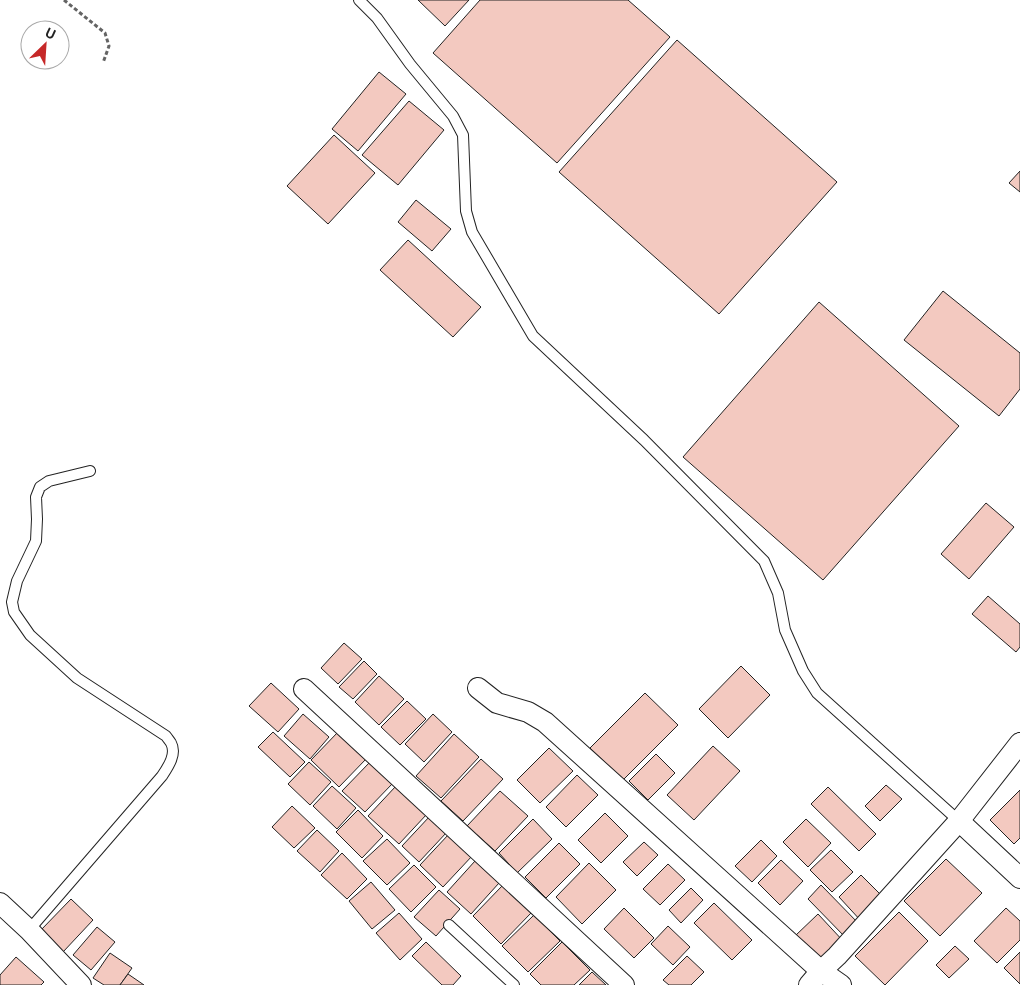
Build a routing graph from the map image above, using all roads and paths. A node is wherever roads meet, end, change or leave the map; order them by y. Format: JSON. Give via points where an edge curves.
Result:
{"nodes":[{"id":1,"x":64,"y":0,"type":"edge"},
{"id":2,"x":358,"y":0,"type":"edge"},
{"id":3,"x":103,"y":63,"type":"dead end"},
{"id":4,"x":90,"y":471,"type":"dead end"},
{"id":5,"x":478,"y":688,"type":"dead end"},
{"id":6,"x":304,"y":689,"type":"dead end"},
{"id":7,"x":1020,"y":743,"type":"edge"},
{"id":8,"x":959,"y":821,"type":"junction"},
{"id":9,"x":1020,"y":878,"type":"edge"},
{"id":10,"x":0,"y":903,"type":"edge"},
{"id":11,"x":449,"y":925,"type":"dead end"},
{"id":12,"x":29,"y":930,"type":"junction"},
{"id":13,"x":815,"y":978,"type":"edge"},
{"id":14,"x":81,"y":985,"type":"edge"},
{"id":15,"x":514,"y":985,"type":"edge"},
{"id":16,"x":624,"y":985,"type":"edge"},
{"id":17,"x":841,"y":985,"type":"edge"}],
"edges":[{"from":1,"to":3,"type":"path","via":[[105,34],[109,46]]},
{"from":2,"to":8,"type":"lane","via":[[377,18],[453,116],[463,135],[466,211],[472,232],[533,336],[644,440],[764,561],[778,593],[785,630],[803,671],[817,693]]},
{"from":4,"to":12,"type":"lane","via":[[49,481],[40,488],[36,498],[36,541],[17,581],[12,602],[14,612],[30,635],[77,678],[166,736],[173,745],[173,756],[162,776]]},
{"from":5,"to":13,"type":"street","via":[[497,703],[528,712],[545,722]]},
{"from":6,"to":16,"type":"street"},
{"from":7,"to":8,"type":"street"},
{"from":8,"to":9,"type":"street"},
{"from":8,"to":13,"type":"street"},
{"from":10,"to":12,"type":"street"},
{"from":11,"to":15,"type":"lane"},
{"from":12,"to":14,"type":"street"},
{"from":13,"to":17,"type":"street"}]}
